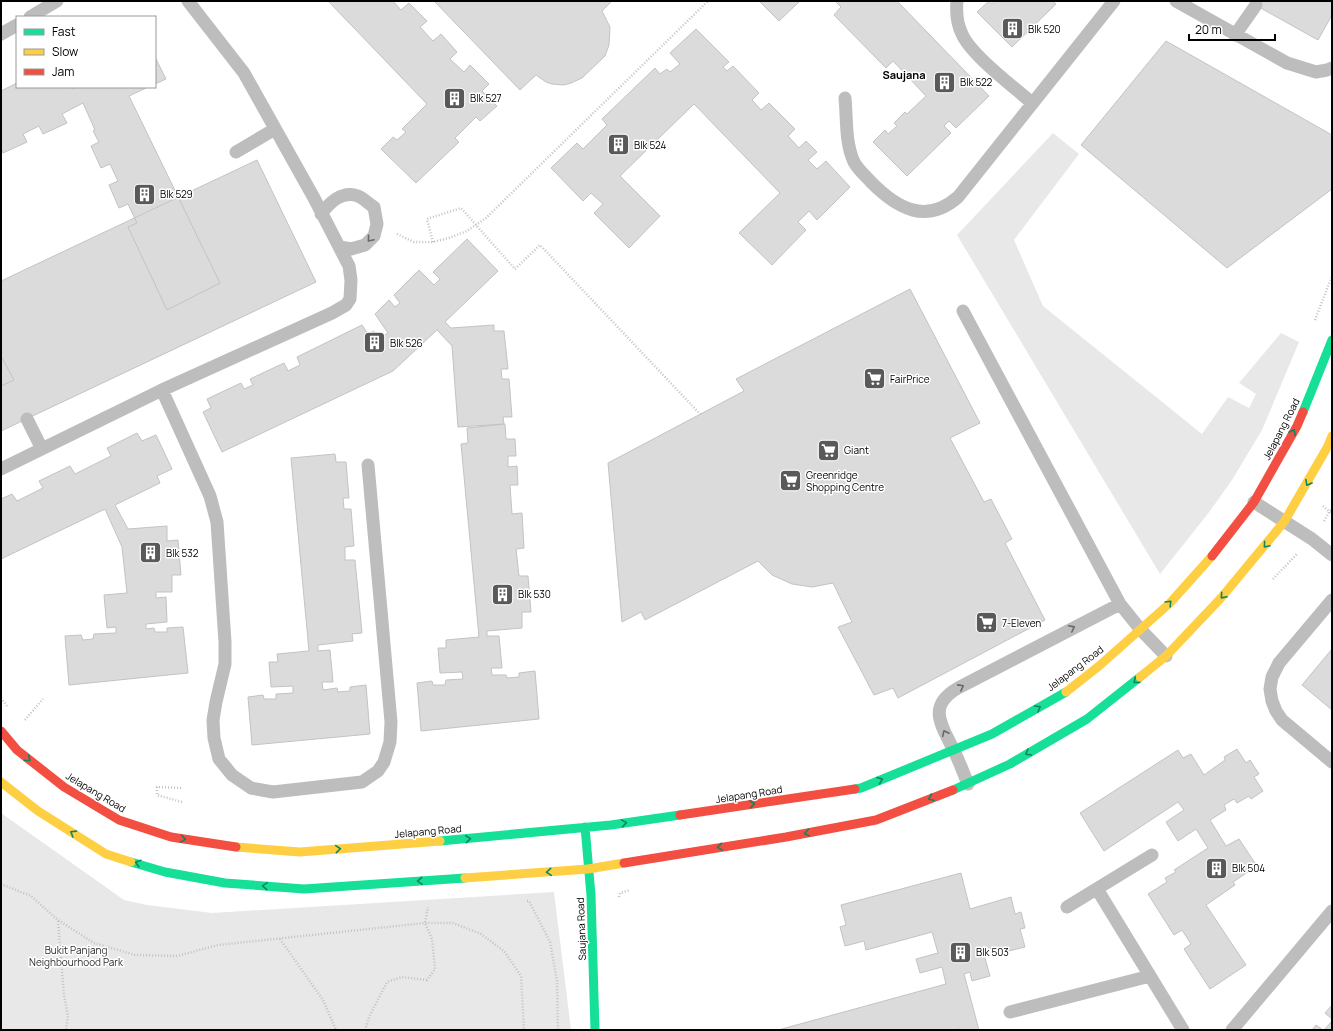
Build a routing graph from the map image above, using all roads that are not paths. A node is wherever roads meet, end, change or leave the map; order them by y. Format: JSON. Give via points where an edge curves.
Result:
{"nodes":[{"id":1,"x":57,"y":1,"type":"edge"},
{"id":2,"x":188,"y":1,"type":"edge"},
{"id":3,"x":957,"y":1,"type":"edge"},
{"id":4,"x":1114,"y":1,"type":"edge"},
{"id":5,"x":1176,"y":1,"type":"edge"},
{"id":6,"x":1256,"y":5,"type":"dead end"},
{"id":7,"x":32,"y":16,"type":"edge"},
{"id":8,"x":16,"y":25,"type":"edge"},
{"id":9,"x":1,"y":34,"type":"edge"},
{"id":10,"x":1235,"y":35,"type":"junction"},
{"id":11,"x":1332,"y":68,"type":"edge"},
{"id":12,"x":845,"y":98,"type":"dead end"},
{"id":13,"x":1032,"y":103,"type":"junction"},
{"id":14,"x":275,"y":129,"type":"junction"},
{"id":15,"x":236,"y":152,"type":"dead end"},
{"id":16,"x":321,"y":214,"type":"junction"},
{"id":17,"x":340,"y":247,"type":"junction"},
{"id":18,"x":963,"y":311,"type":"dead end"},
{"id":19,"x":1332,"y":340,"type":"edge"},
{"id":20,"x":162,"y":390,"type":"junction"},
{"id":21,"x":27,"y":418,"type":"dead end"},
{"id":22,"x":1332,"y":436,"type":"edge"},
{"id":23,"x":42,"y":449,"type":"junction"},
{"id":24,"x":368,"y":465,"type":"dead end"},
{"id":25,"x":1,"y":469,"type":"edge"},
{"id":26,"x":1254,"y":502,"type":"junction"},
{"id":27,"x":1284,"y":522,"type":"junction"},
{"id":28,"x":1332,"y":555,"type":"edge"},
{"id":29,"x":1332,"y":600,"type":"edge"},
{"id":30,"x":1120,"y":604,"type":"junction"},
{"id":31,"x":1141,"y":630,"type":"junction"},
{"id":32,"x":1166,"y":656,"type":"junction"},
{"id":33,"x":1,"y":731,"type":"edge"},
{"id":34,"x":954,"y":750,"type":"junction"},
{"id":35,"x":1332,"y":762,"type":"edge"},
{"id":36,"x":1,"y":782,"type":"edge"},
{"id":37,"x":968,"y":784,"type":"junction"},
{"id":38,"x":585,"y":827,"type":"junction"},
{"id":39,"x":1152,"y":855,"type":"dead end"},
{"id":40,"x":588,"y":869,"type":"junction"},
{"id":41,"x":1096,"y":889,"type":"junction"},
{"id":42,"x":1067,"y":907,"type":"dead end"},
{"id":43,"x":1332,"y":911,"type":"edge"},
{"id":44,"x":1150,"y":976,"type":"junction"},
{"id":45,"x":1010,"y":1012,"type":"dead end"},
{"id":46,"x":595,"y":1030,"type":"edge"},
{"id":47,"x":1183,"y":1030,"type":"edge"},
{"id":48,"x":1232,"y":1030,"type":"edge"}],
"edges":[{"from":1,"to":7,"type":"lane"},
{"from":2,"to":14,"type":"lane","via":[[244,73]]},
{"from":3,"to":13,"type":"lane","via":[[959,26],[966,42],[978,56]]},
{"from":4,"to":13,"type":"lane"},
{"from":5,"to":10,"type":"lane"},
{"from":6,"to":10,"type":"lane"},
{"from":8,"to":9,"type":"lane"},
{"from":10,"to":11,"type":"lane","via":[[1274,57],[1301,68],[1316,72]]},
{"from":12,"to":13,"type":"lane","via":[[850,150],[858,169],[886,197],[915,210],[925,211],[944,206],[958,197]]},
{"from":14,"to":15,"type":"lane"},
{"from":14,"to":16,"type":"lane"},
{"from":16,"to":17,"type":"lane"},
{"from":16,"to":17,"type":"lane","one_way":true,"via":[[333,200],[345,194],[358,196],[374,207],[377,224],[374,236],[365,245],[352,249]]},
{"from":17,"to":20,"type":"lane","via":[[349,266],[351,280],[350,299],[346,305]]},
{"from":18,"to":30,"type":"lane"},
{"from":26,"to":19,"type":"street","name":"Jelapang Road","one_way":true,"via":[[1297,426]]},
{"from":20,"to":23,"type":"lane"},
{"from":20,"to":24,"type":"lane","via":[[210,496],[217,522],[225,664],[213,720],[214,738],[219,759],[232,775],[251,788],[273,792],[362,782],[378,770],[388,752],[391,722]]},
{"from":21,"to":23,"type":"lane"},
{"from":22,"to":27,"type":"street","one_way":true},
{"from":23,"to":25,"type":"lane"},
{"from":26,"to":27,"type":"lane"},
{"from":31,"to":26,"type":"street","name":"Jelapang Road","one_way":true,"via":[[1170,603]]},
{"from":27,"to":28,"type":"lane"},
{"from":27,"to":32,"type":"street","one_way":true,"via":[[1221,598]]},
{"from":29,"to":35,"type":"lane","via":[[1279,663],[1270,688],[1274,706],[1282,720]]},
{"from":30,"to":31,"type":"lane"},
{"from":34,"to":30,"type":"lane","one_way":true,"via":[[939,716],[943,700],[950,693]]},
{"from":31,"to":32,"type":"lane"},
{"from":34,"to":31,"type":"street","name":"Jelapang Road","one_way":true,"via":[[992,734],[1066,692]]},
{"from":32,"to":37,"type":"street","one_way":true,"via":[[1087,719],[1010,764]]},
{"from":33,"to":38,"type":"street","name":"Jelapang Road","one_way":true,"via":[[17,750],[64,787],[119,820],[171,837],[237,848],[300,852]]},
{"from":34,"to":37,"type":"lane"},
{"from":38,"to":34,"type":"street","name":"Jelapang Road","one_way":true,"via":[[861,788]]},
{"from":40,"to":36,"type":"street","one_way":true,"via":[[304,888],[225,883],[165,872],[106,854],[38,811]]},
{"from":37,"to":40,"type":"street","one_way":true,"via":[[876,820]]},
{"from":38,"to":40,"type":"street","name":"Saujana Road"},
{"from":39,"to":41,"type":"lane"},
{"from":40,"to":46,"type":"street","name":"Saujana Road"},
{"from":41,"to":42,"type":"lane"},
{"from":41,"to":44,"type":"lane"},
{"from":43,"to":48,"type":"lane"},
{"from":44,"to":45,"type":"lane"},
{"from":44,"to":47,"type":"lane"}]}
